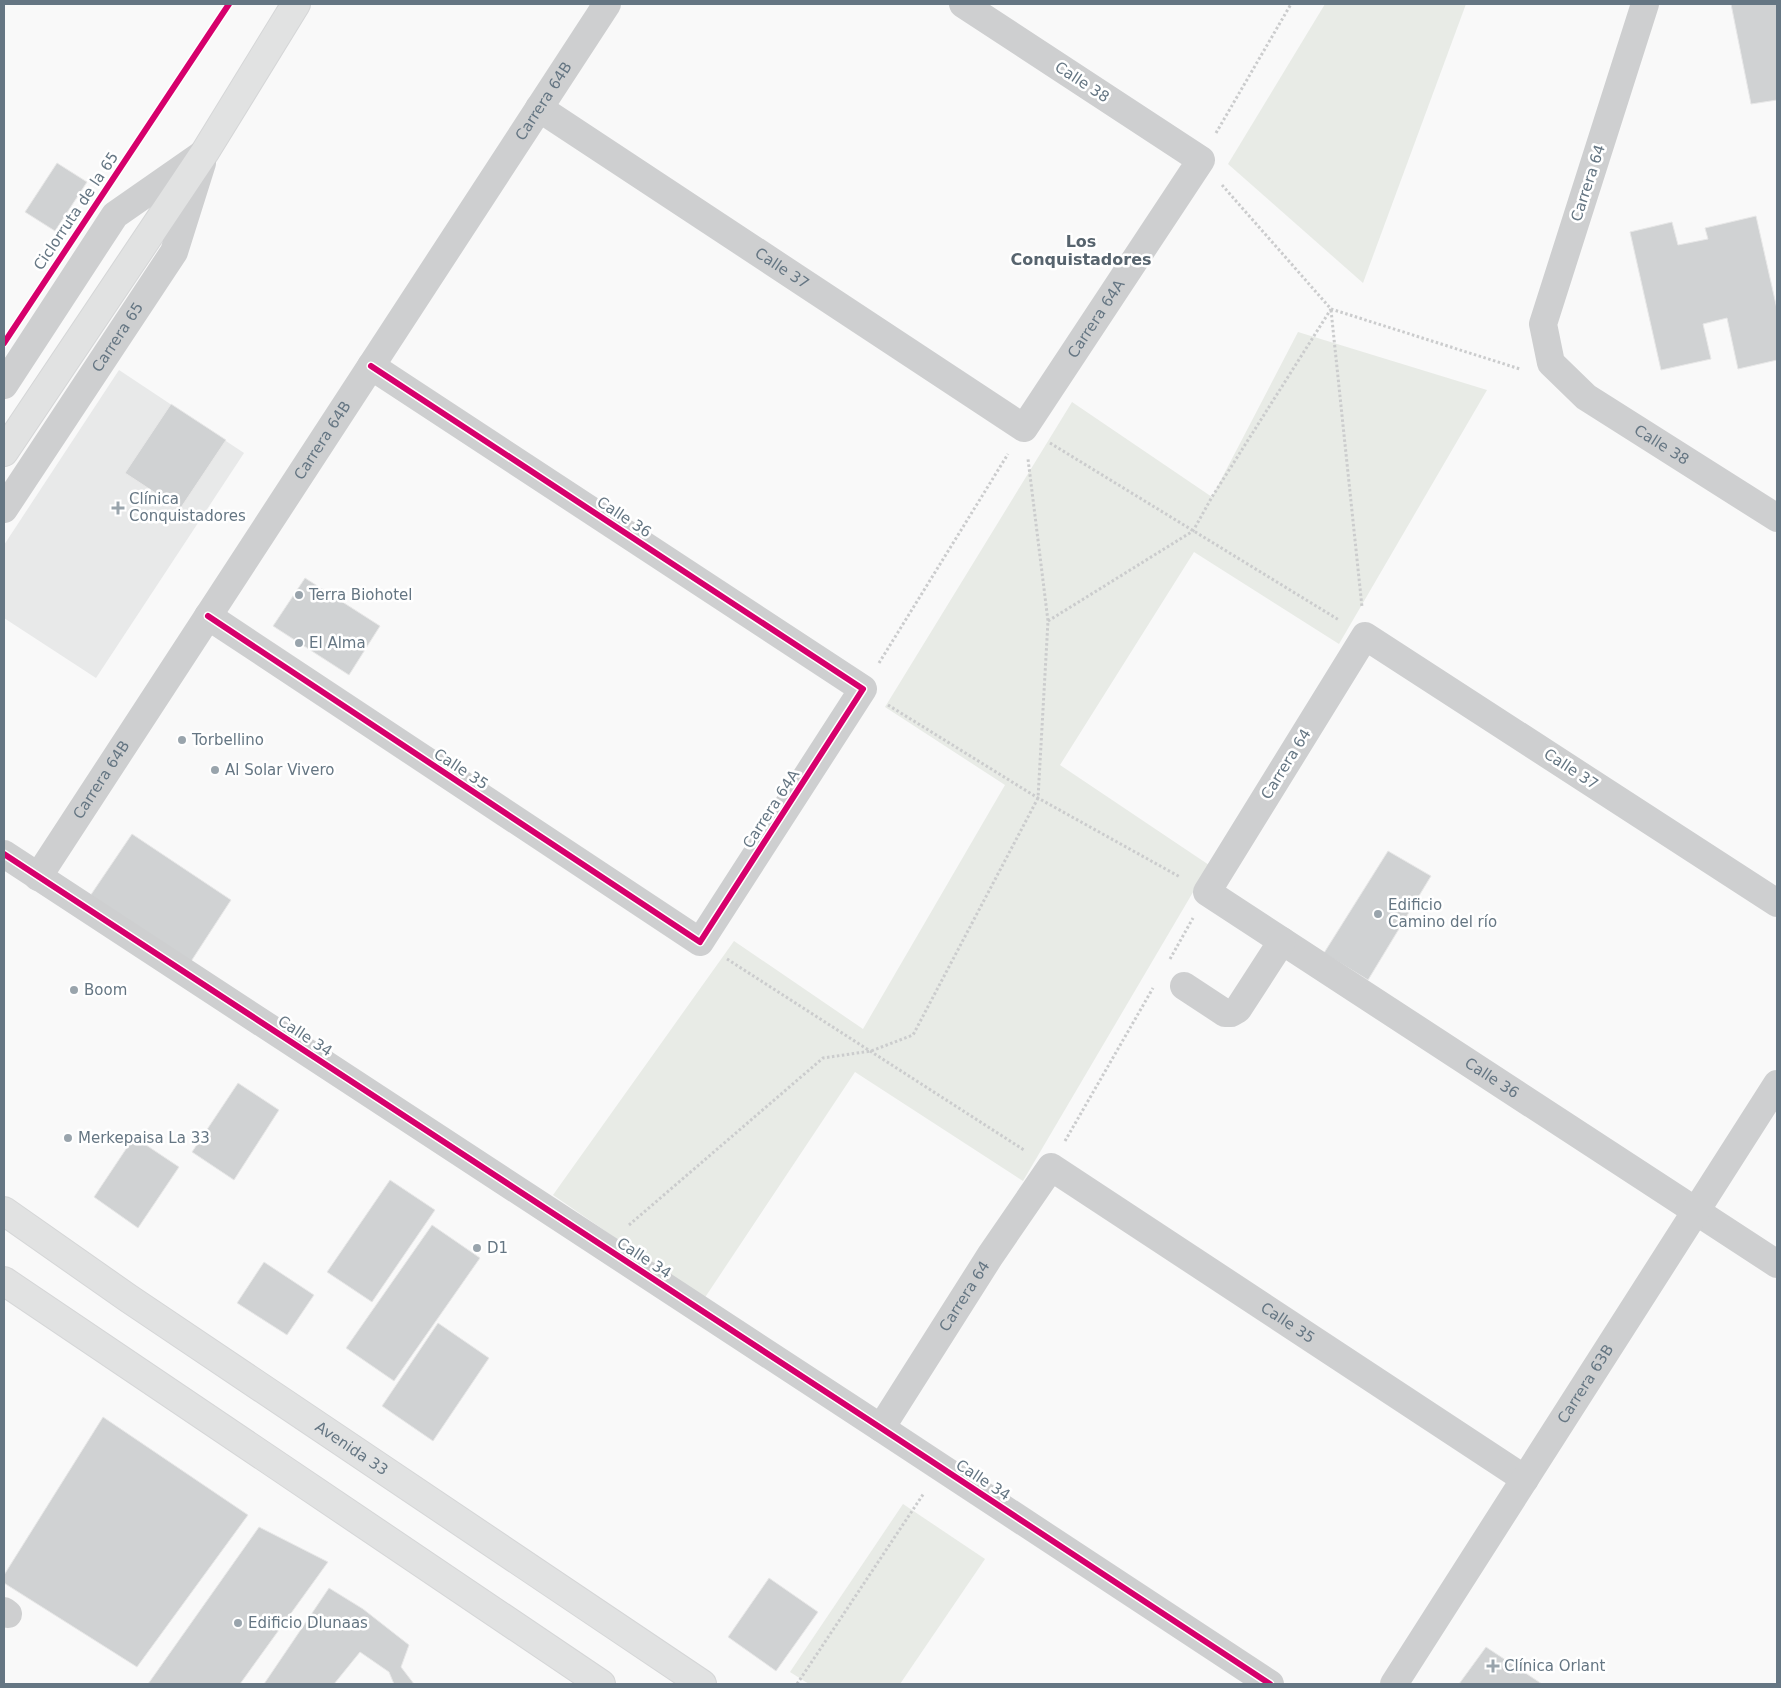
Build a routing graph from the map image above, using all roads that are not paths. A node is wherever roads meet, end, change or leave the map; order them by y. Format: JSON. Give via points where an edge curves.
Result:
{"nodes":[{"id":1,"x":296,"y":4,"type":"edge"},
{"id":2,"x":607,"y":4,"type":"edge"},
{"id":3,"x":963,"y":4,"type":"edge"},
{"id":4,"x":1645,"y":4,"type":"edge"},
{"id":5,"x":539,"y":108,"type":"junction"},
{"id":6,"x":205,"y":152,"type":"junction"},
{"id":7,"x":1201,"y":160,"type":"joint"},
{"id":8,"x":372,"y":366,"type":"junction"},
{"id":9,"x":1540,"y":367,"type":"joint"},
{"id":10,"x":4,"y":385,"type":"edge"},
{"id":11,"x":1024,"y":428,"type":"joint"},
{"id":12,"x":4,"y":452,"type":"edge"},
{"id":13,"x":4,"y":509,"type":"edge"},
{"id":14,"x":1777,"y":518,"type":"edge"},
{"id":15,"x":208,"y":616,"type":"junction"},
{"id":16,"x":1365,"y":636,"type":"joint"},
{"id":17,"x":862,"y":689,"type":"joint"},
{"id":18,"x":4,"y":854,"type":"edge"},
{"id":19,"x":38,"y":876,"type":"junction"},
{"id":20,"x":1207,"y":892,"type":"joint"},
{"id":21,"x":1777,"y":903,"type":"edge"},
{"id":22,"x":700,"y":942,"type":"joint"},
{"id":23,"x":1282,"y":942,"type":"junction"},
{"id":24,"x":1184,"y":986,"type":"dead end"},
{"id":25,"x":1777,"y":1084,"type":"edge"},
{"id":26,"x":1051,"y":1167,"type":"joint"},
{"id":27,"x":4,"y":1211,"type":"edge"},
{"id":28,"x":1696,"y":1211,"type":"junction"},
{"id":29,"x":1777,"y":1264,"type":"edge"},
{"id":30,"x":4,"y":1282,"type":"edge"},
{"id":31,"x":881,"y":1428,"type":"junction"},
{"id":32,"x":1525,"y":1479,"type":"junction"},
{"id":33,"x":601,"y":1684,"type":"edge"},
{"id":34,"x":702,"y":1684,"type":"edge"},
{"id":35,"x":1270,"y":1684,"type":"edge"},
{"id":36,"x":1394,"y":1684,"type":"edge"}],
"edges":[{"from":1,"to":6,"type":"main road","name":"Carrera 65"},
{"from":2,"to":5,"type":"street","name":"Carrera 64B"},
{"from":3,"to":7,"type":"street","name":"Calle 38"},
{"from":4,"to":9,"type":"street","name":"Carrera 64","via":[[1542,324]]},
{"from":5,"to":8,"type":"street","name":"Carrera 64B"},
{"from":5,"to":11,"type":"street","name":"Calle 37"},
{"from":6,"to":10,"type":"street","name":"Carrera 65","via":[[114,215]]},
{"from":6,"to":12,"type":"main road","name":"Carrera 65"},
{"from":6,"to":13,"type":"street","name":"Carrera 65","via":[[174,252]]},
{"from":7,"to":11,"type":"street","name":"Carrera 64A"},
{"from":8,"to":15,"type":"street","name":"Carrera 64B"},
{"from":8,"to":17,"type":"street","name":"Calle 36"},
{"from":9,"to":14,"type":"street","name":"Calle 38"},
{"from":15,"to":19,"type":"street","name":"Carrera 64B"},
{"from":15,"to":22,"type":"street","name":"Calle 35"},
{"from":16,"to":20,"type":"street","name":"Carrera 64"},
{"from":16,"to":21,"type":"street","name":"Calle 37"},
{"from":17,"to":22,"type":"street","name":"Carrera 64A"},
{"from":18,"to":19,"type":"street","name":"Calle 34"},
{"from":19,"to":31,"type":"street","name":"Calle 34"},
{"from":20,"to":23,"type":"street","name":"Calle 36"},
{"from":23,"to":24,"type":"street","via":[[1238,1009],[1231,1013],[1225,1013]]},
{"from":23,"to":28,"type":"street","name":"Calle 36"},
{"from":25,"to":28,"type":"street","name":"Carrera 63B"},
{"from":26,"to":31,"type":"street","name":"Carrera 64","via":[[990,1256]]},
{"from":26,"to":32,"type":"street","name":"Calle 35"},
{"from":27,"to":34,"type":"main road","name":"Avenida 33"},
{"from":28,"to":29,"type":"street","name":"Calle 36"},
{"from":28,"to":32,"type":"street","name":"Carrera 63B"},
{"from":30,"to":33,"type":"main road"},
{"from":31,"to":35,"type":"street","name":"Calle 34"},
{"from":32,"to":36,"type":"street","name":"Carrera 63B"}]}
